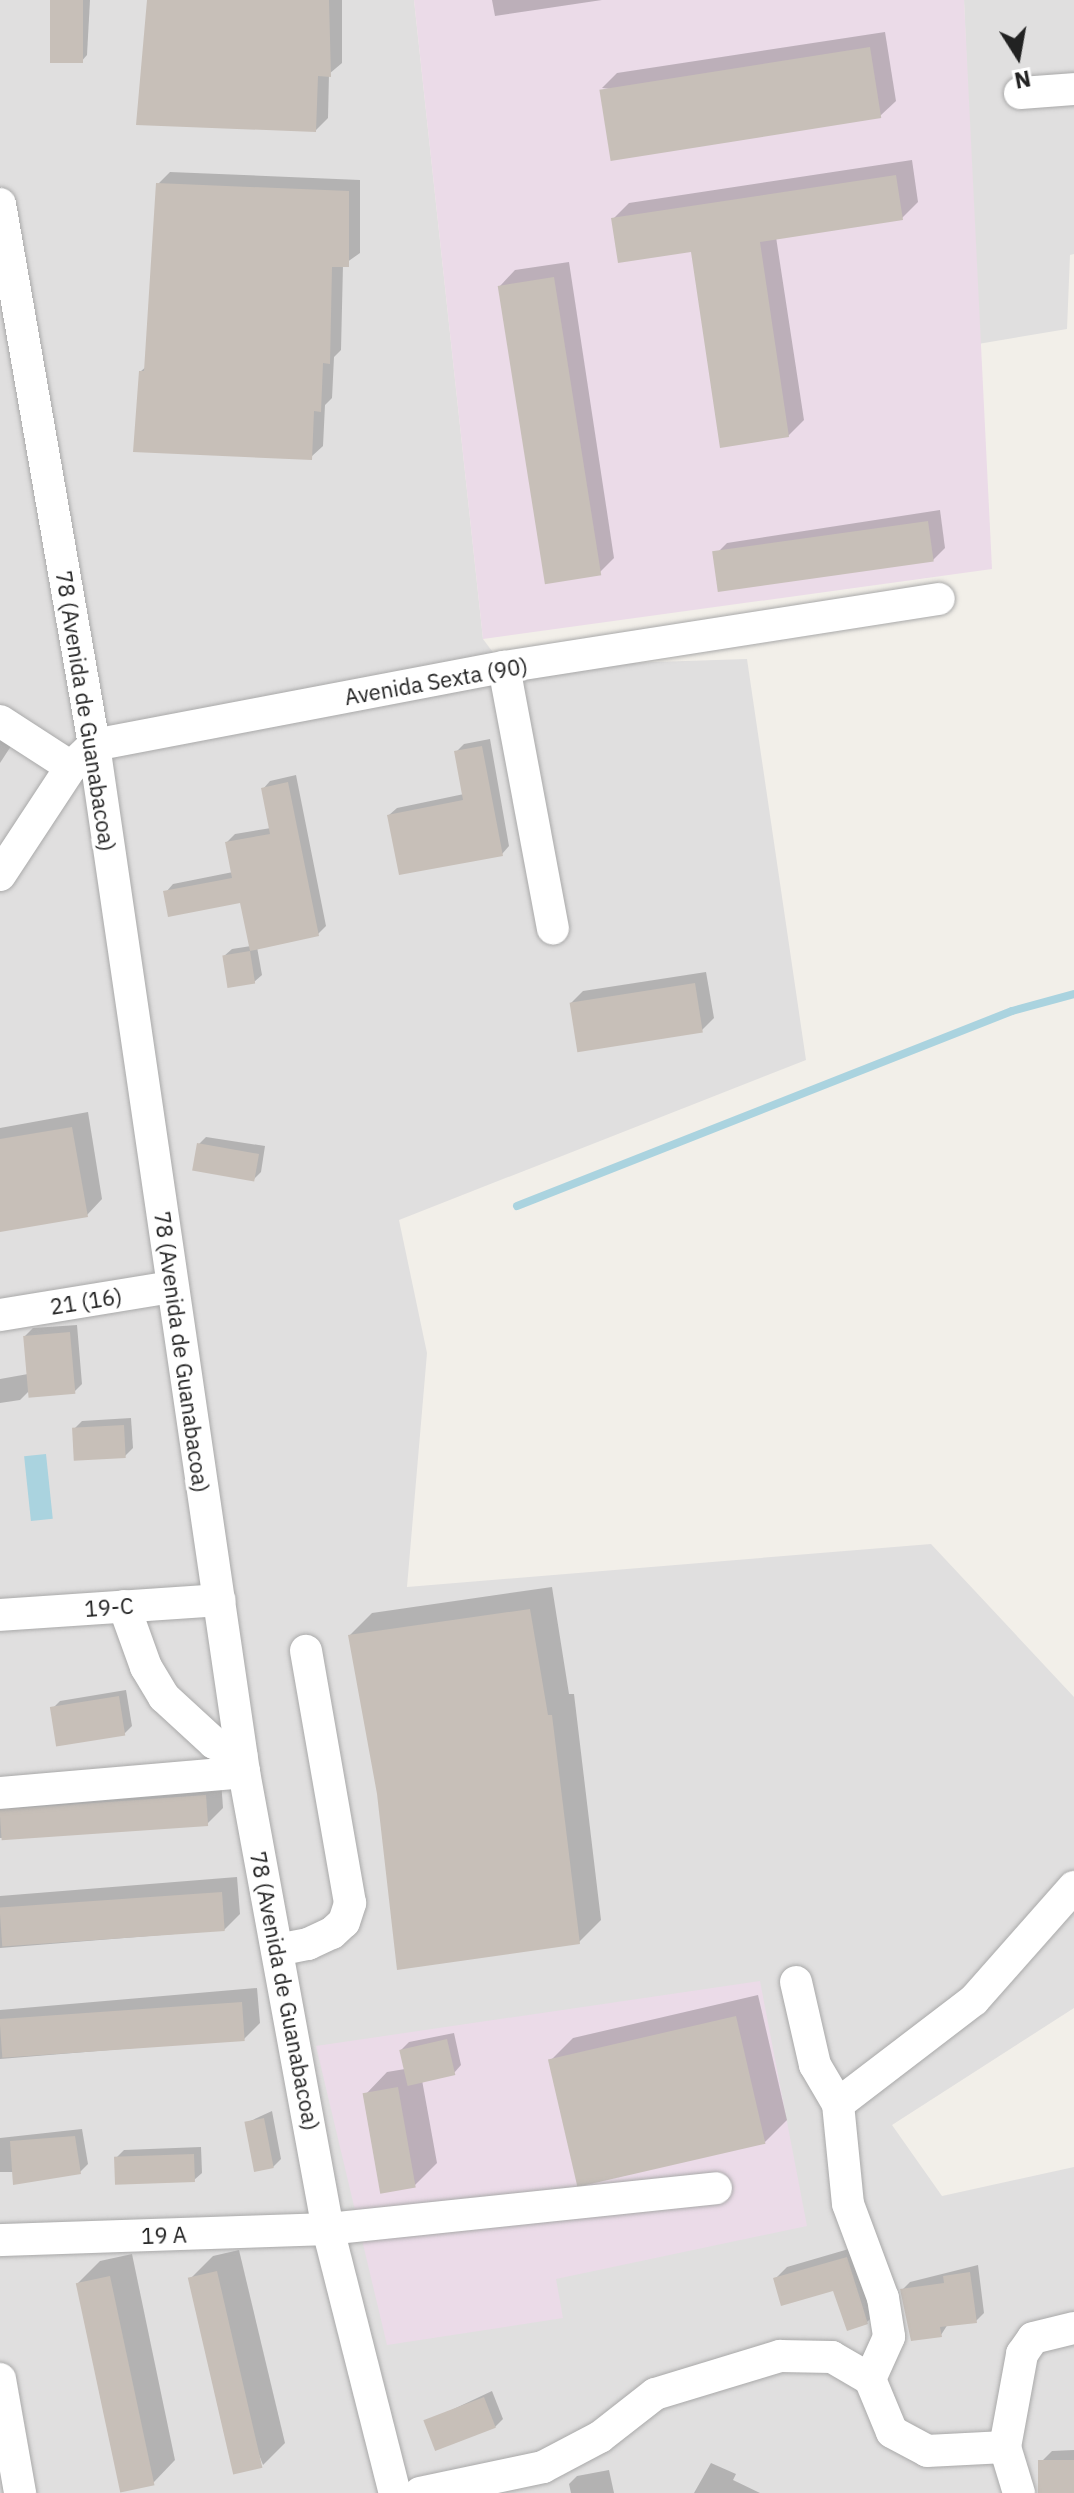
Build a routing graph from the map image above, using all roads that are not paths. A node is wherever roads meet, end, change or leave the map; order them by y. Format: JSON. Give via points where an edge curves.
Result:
{"nodes":[{"id":1,"x":1074,"y":89,"type":"edge"},
{"id":2,"x":1020,"y":93,"type":"dead end"},
{"id":3,"x":0,"y":204,"type":"edge"},
{"id":4,"x":12,"y":343,"type":"edge"},
{"id":5,"x":939,"y":599,"type":"dead end"},
{"id":6,"x":504,"y":667,"type":"junction"},
{"id":7,"x":0,"y":721,"type":"edge"},
{"id":8,"x":94,"y":745,"type":"junction"},
{"id":9,"x":71,"y":767,"type":"junction"},
{"id":10,"x":0,"y":875,"type":"edge"},
{"id":11,"x":553,"y":928,"type":"dead end"},
{"id":12,"x":171,"y":1287,"type":"junction"},
{"id":13,"x":0,"y":1315,"type":"edge"},
{"id":14,"x":219,"y":1600,"type":"junction"},
{"id":15,"x":124,"y":1606,"type":"junction"},
{"id":16,"x":0,"y":1615,"type":"edge"},
{"id":17,"x":306,"y":1651,"type":"dead end"},
{"id":18,"x":242,"y":1764,"type":"junction"},
{"id":19,"x":0,"y":1793,"type":"edge"},
{"id":20,"x":1074,"y":1887,"type":"edge"},
{"id":21,"x":277,"y":1950,"type":"junction"},
{"id":22,"x":796,"y":1982,"type":"dead end"},
{"id":23,"x":838,"y":2104,"type":"junction"},
{"id":24,"x":716,"y":2188,"type":"dead end"},
{"id":25,"x":328,"y":2229,"type":"junction"},
{"id":26,"x":0,"y":2240,"type":"edge"},
{"id":27,"x":1074,"y":2328,"type":"edge"},
{"id":28,"x":0,"y":2379,"type":"edge"},
{"id":29,"x":870,"y":2379,"type":"junction"},
{"id":30,"x":1005,"y":2447,"type":"junction"},
{"id":31,"x":20,"y":2493,"type":"edge"},
{"id":32,"x":395,"y":2493,"type":"edge"},
{"id":33,"x":420,"y":2493,"type":"edge"},
{"id":34,"x":1019,"y":2493,"type":"edge"}],
"edges":[{"from":1,"to":2,"type":"street"},
{"from":3,"to":4,"type":"street","name":"78 (Avenida de Guanabacoa)"},
{"from":4,"to":8,"type":"street","name":"78 (Avenida de Guanabacoa)"},
{"from":5,"to":6,"type":"street","name":"Avenida Sexta (90)"},
{"from":6,"to":8,"type":"street","name":"Avenida Sexta (90)"},
{"from":6,"to":11,"type":"street"},
{"from":7,"to":9,"type":"street"},
{"from":8,"to":9,"type":"street"},
{"from":8,"to":12,"type":"street","name":"78 (Avenida de Guanabacoa)"},
{"from":9,"to":10,"type":"street"},
{"from":12,"to":13,"type":"street","name":"21 (16)"},
{"from":12,"to":14,"type":"street","name":"78 (Avenida de Guanabacoa)"},
{"from":14,"to":15,"type":"street","name":"19-C"},
{"from":14,"to":18,"type":"street","name":"78 (Avenida de Guanabacoa)"},
{"from":15,"to":16,"type":"street","name":"19-C"},
{"from":15,"to":18,"type":"street","via":[[146,1667],[164,1697]]},
{"from":17,"to":21,"type":"street","via":[[350,1903],[344,1922],[332,1933]]},
{"from":18,"to":19,"type":"street"},
{"from":18,"to":21,"type":"street","name":"78 (Avenida de Guanabacoa)"},
{"from":20,"to":23,"type":"street","via":[[974,2000]]},
{"from":21,"to":25,"type":"street","name":"78 (Avenida de Guanabacoa)"},
{"from":22,"to":23,"type":"street","via":[[815,2065]]},
{"from":23,"to":29,"type":"street","via":[[848,2204],[883,2298],[889,2337]]},
{"from":24,"to":25,"type":"street","name":"19 A"},
{"from":25,"to":26,"type":"street","name":"19 A"},
{"from":25,"to":32,"type":"street","name":"78 (Avenida de Guanabacoa)"},
{"from":27,"to":30,"type":"street","via":[[1033,2338],[1022,2354]]},
{"from":28,"to":31,"type":"street"},
{"from":29,"to":30,"type":"street","via":[[892,2432],[927,2451]]},
{"from":29,"to":33,"type":"street","via":[[832,2357],[780,2356],[655,2394],[600,2437],[543,2467]]},
{"from":30,"to":34,"type":"street"}]}
